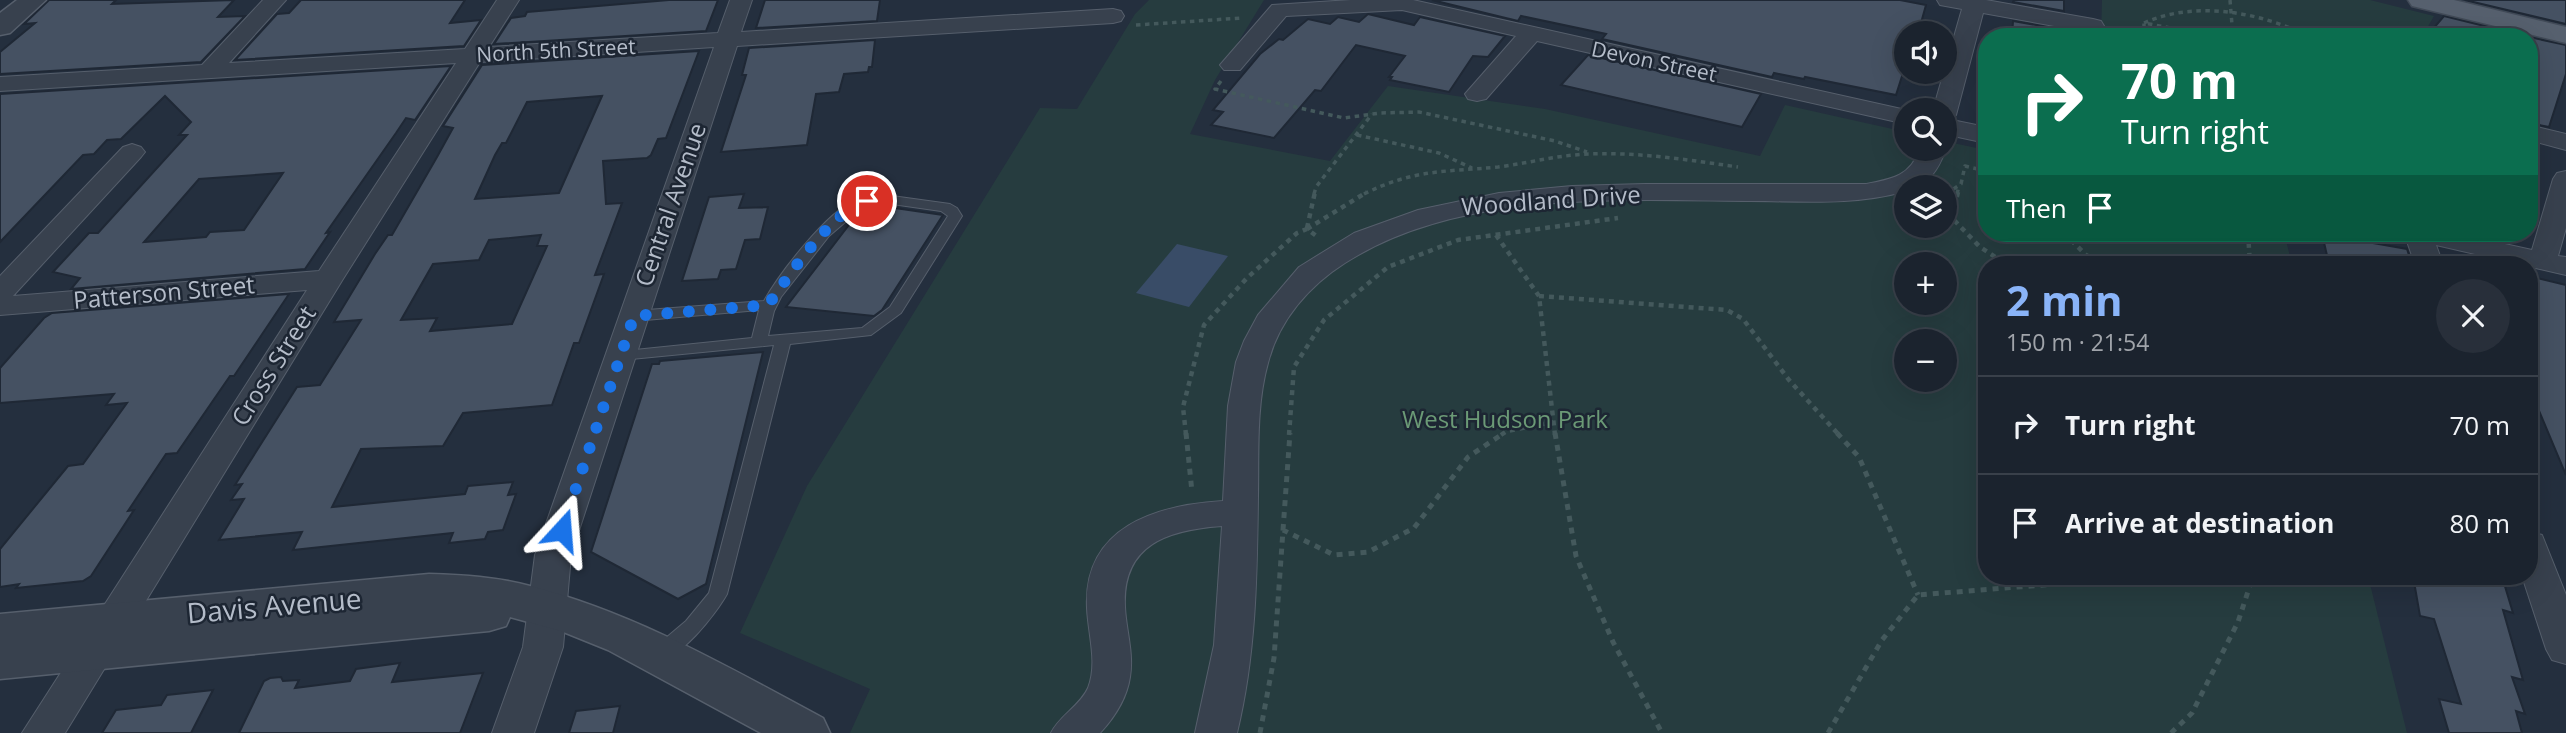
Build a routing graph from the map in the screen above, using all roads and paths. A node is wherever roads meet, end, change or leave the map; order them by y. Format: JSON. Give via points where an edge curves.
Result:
{"nodes":[{"id":1,"x":33,"y":0,"type":"edge"},
{"id":2,"x":275,"y":0,"type":"edge"},
{"id":3,"x":508,"y":0,"type":"edge"},
{"id":4,"x":741,"y":0,"type":"edge"},
{"id":5,"x":978,"y":0,"type":"edge"},
{"id":6,"x":1948,"y":0,"type":"edge"},
{"id":7,"x":2230,"y":0,"type":"edge"},
{"id":8,"x":2421,"y":0,"type":"edge"},
{"id":9,"x":1402,"y":2,"type":"edge"},
{"id":10,"x":1974,"y":2,"type":"edge"},
{"id":11,"x":2218,"y":5,"type":"dead end"},
{"id":12,"x":1288,"y":6,"type":"edge"},
{"id":13,"x":2230,"y":7,"type":"junction"},
{"id":14,"x":2158,"y":10,"type":"dead end"},
{"id":15,"x":1250,"y":18,"type":"dead end"},
{"id":16,"x":1119,"y":21,"type":"joint"},
{"id":17,"x":2144,"y":23,"type":"junction"},
{"id":18,"x":977,"y":24,"type":"junction"},
{"id":19,"x":2093,"y":26,"type":"dead end"},
{"id":20,"x":0,"y":27,"type":"edge"},
{"id":21,"x":2144,"y":28,"type":"edge"},
{"id":22,"x":2170,"y":28,"type":"edge"},
{"id":23,"x":2232,"y":28,"type":"edge"},
{"id":24,"x":2293,"y":28,"type":"edge"},
{"id":25,"x":2537,"y":28,"type":"edge"},
{"id":26,"x":2538,"y":28,"type":"edge"},
{"id":27,"x":1530,"y":35,"type":"junction"},
{"id":28,"x":2566,"y":35,"type":"edge"},
{"id":29,"x":727,"y":41,"type":"junction"},
{"id":30,"x":472,"y":56,"type":"junction"},
{"id":31,"x":1232,"y":65,"type":"joint"},
{"id":32,"x":208,"y":72,"type":"junction"},
{"id":33,"x":0,"y":84,"type":"edge"},
{"id":34,"x":1477,"y":94,"type":"dead end"},
{"id":35,"x":1949,"y":98,"type":"edge"},
{"id":36,"x":1372,"y":114,"type":"junction"},
{"id":37,"x":1894,"y":114,"type":"edge"},
{"id":38,"x":1957,"y":129,"type":"edge"},
{"id":39,"x":1978,"y":133,"type":"edge"},
{"id":40,"x":2538,"y":134,"type":"edge"},
{"id":41,"x":1356,"y":135,"type":"junction"},
{"id":42,"x":2566,"y":142,"type":"edge"},
{"id":43,"x":132,"y":152,"type":"dead end"},
{"id":44,"x":1591,"y":154,"type":"dead end"},
{"id":45,"x":1957,"y":160,"type":"edge"},
{"id":46,"x":1936,"y":161,"type":"edge"},
{"id":47,"x":1965,"y":166,"type":"junction"},
{"id":48,"x":1473,"y":168,"type":"dead end"},
{"id":49,"x":1978,"y":169,"type":"edge"},
{"id":50,"x":2566,"y":179,"type":"edge"},
{"id":51,"x":1959,"y":186,"type":"joint"},
{"id":52,"x":1621,"y":218,"type":"dead end"},
{"id":53,"x":1307,"y":229,"type":"dead end"},
{"id":54,"x":1496,"y":234,"type":"junction"},
{"id":55,"x":2073,"y":242,"type":"edge"},
{"id":56,"x":2459,"y":242,"type":"edge"},
{"id":57,"x":1994,"y":256,"type":"edge"},
{"id":58,"x":2088,"y":256,"type":"edge"},
{"id":59,"x":2523,"y":256,"type":"edge"},
{"id":60,"x":2555,"y":263,"type":"edge"},
{"id":61,"x":328,"y":279,"type":"junction"},
{"id":62,"x":0,"y":293,"type":"edge"},
{"id":63,"x":1539,"y":296,"type":"junction"},
{"id":64,"x":768,"y":305,"type":"junction"},
{"id":65,"x":0,"y":306,"type":"edge"},
{"id":66,"x":634,"y":316,"type":"junction"},
{"id":67,"x":783,"y":341,"type":"junction"},
{"id":68,"x":759,"y":343,"type":"junction"},
{"id":69,"x":621,"y":355,"type":"junction"},
{"id":70,"x":1553,"y":422,"type":"junction"},
{"id":71,"x":1240,"y":512,"type":"junction"},
{"id":72,"x":1283,"y":530,"type":"junction"},
{"id":73,"x":2538,"y":570,"type":"edge"},
{"id":74,"x":2035,"y":585,"type":"edge"},
{"id":75,"x":2250,"y":585,"type":"edge"},
{"id":76,"x":1918,"y":595,"type":"junction"},
{"id":77,"x":547,"y":608,"type":"junction"},
{"id":78,"x":0,"y":632,"type":"edge"},
{"id":79,"x":106,"y":636,"type":"junction"},
{"id":80,"x":2566,"y":649,"type":"edge"},
{"id":81,"x":660,"y":654,"type":"junction"},
{"id":82,"x":0,"y":660,"type":"edge"},
{"id":83,"x":43,"y":733,"type":"edge"},
{"id":84,"x":513,"y":733,"type":"edge"},
{"id":85,"x":805,"y":733,"type":"edge"},
{"id":86,"x":1072,"y":733,"type":"edge"},
{"id":87,"x":1216,"y":733,"type":"edge"},
{"id":88,"x":1260,"y":733,"type":"edge"},
{"id":89,"x":1661,"y":733,"type":"edge"},
{"id":90,"x":1828,"y":733,"type":"edge"},
{"id":91,"x":2172,"y":733,"type":"edge"}],
"edges":[{"from":1,"to":20,"type":"street"},
{"from":2,"to":32,"type":"street"},
{"from":3,"to":30,"type":"street","name":"Cross Street"},
{"from":4,"to":29,"type":"street","name":"Central Avenue"},
{"from":5,"to":18,"type":"street"},
{"from":6,"to":10,"type":"street"},
{"from":7,"to":13,"type":"path"},
{"from":8,"to":25,"type":"main road"},
{"from":9,"to":12,"type":"street"},
{"from":9,"to":27,"type":"street","name":"Devon Street"},
{"from":10,"to":19,"type":"street"},
{"from":10,"to":35,"type":"street"},
{"from":11,"to":13,"type":"path"},
{"from":12,"to":31,"type":"street"},
{"from":13,"to":23,"type":"path"},
{"from":13,"to":24,"type":"path"},
{"from":14,"to":17,"type":"path"},
{"from":15,"to":16,"type":"path"},
{"from":16,"to":18,"type":"street","name":"North 5th Street"},
{"from":17,"to":21,"type":"path"},
{"from":17,"to":22,"type":"path"},
{"from":18,"to":29,"type":"street","name":"North 5th Street"},
{"from":26,"to":28,"type":"main road"},
{"from":27,"to":34,"type":"street"},
{"from":27,"to":37,"type":"street","name":"Devon Street"},
{"from":29,"to":30,"type":"street","name":"North 5th Street"},
{"from":29,"to":66,"type":"street","name":"Central Avenue"},
{"from":30,"to":32,"type":"street","name":"North 5th Street"},
{"from":30,"to":61,"type":"street","name":"Cross Street"},
{"from":31,"to":36,"type":"path","via":[[1215,89],[1344,118]]},
{"from":32,"to":33,"type":"street","name":"North 5th Street"},
{"from":36,"to":41,"type":"path"},
{"from":36,"to":44,"type":"path","via":[[1419,112],[1555,141]]},
{"from":38,"to":39,"type":"street"},
{"from":40,"to":42,"type":"street"},
{"from":41,"to":48,"type":"path","via":[[1439,153]]},
{"from":41,"to":53,"type":"path","via":[[1316,187]]},
{"from":43,"to":62,"type":"street"},
{"from":45,"to":47,"type":"path"},
{"from":46,"to":71,"type":"street","name":"Woodland Drive","via":[[1917,176],[1880,189],[1593,194],[1449,209],[1415,218],[1349,249],[1318,267],[1290,292],[1259,344],[1244,407]]},
{"from":47,"to":49,"type":"path"},
{"from":47,"to":51,"type":"path"},
{"from":50,"to":60,"type":"street"},
{"from":51,"to":57,"type":"path","via":[[1952,218]]},
{"from":52,"to":54,"type":"path"},
{"from":54,"to":63,"type":"path"},
{"from":54,"to":72,"type":"path","via":[[1458,240],[1388,267],[1324,320],[1294,367]]},
{"from":55,"to":58,"type":"path"},
{"from":56,"to":59,"type":"street"},
{"from":61,"to":65,"type":"street","name":"Patterson Street"},
{"from":61,"to":79,"type":"street","name":"Cross Street"},
{"from":63,"to":70,"type":"path"},
{"from":63,"to":76,"type":"path","via":[[1727,310],[1743,319],[1789,380],[1859,457]]},
{"from":64,"to":66,"type":"lane"},
{"from":64,"to":67,"type":"lane","via":[[812,246],[856,204],[882,200],[953,211],[955,216],[896,310],[881,322],[866,332]]},
{"from":64,"to":68,"type":"lane"},
{"from":66,"to":69,"type":"street","name":"Central Avenue"},
{"from":67,"to":68,"type":"lane"},
{"from":67,"to":81,"type":"lane","via":[[718,594],[695,625]]},
{"from":68,"to":69,"type":"lane"},
{"from":69,"to":77,"type":"street","name":"Central Avenue","via":[[553,555]]},
{"from":70,"to":72,"type":"path","via":[[1507,431],[1468,457],[1414,528],[1368,552],[1334,555]]},
{"from":70,"to":89,"type":"path","via":[[1576,556],[1613,642]]},
{"from":71,"to":86,"type":"street","via":[[1164,523],[1133,539],[1112,561],[1105,588],[1112,660],[1108,689],[1100,705]]},
{"from":71,"to":87,"type":"street","name":"Woodland Drive","via":[[1234,643]]},
{"from":72,"to":88,"type":"path","via":[[1278,640]]},
{"from":73,"to":80,"type":"street"},
{"from":74,"to":76,"type":"path"},
{"from":75,"to":91,"type":"path","via":[[2238,622],[2192,713]]},
{"from":76,"to":90,"type":"path","via":[[1882,640]]},
{"from":77,"to":79,"type":"street","name":"Davis Avenue"},
{"from":77,"to":81,"type":"street","name":"Davis Avenue"},
{"from":77,"to":84,"type":"street","name":"Central Avenue","via":[[543,648]]},
{"from":78,"to":79,"type":"street","name":"Davis Avenue"},
{"from":79,"to":82,"type":"street","name":"Davis Avenue"},
{"from":79,"to":83,"type":"street","name":"Cross Street"},
{"from":81,"to":85,"type":"street","name":"Davis Avenue"}]}
